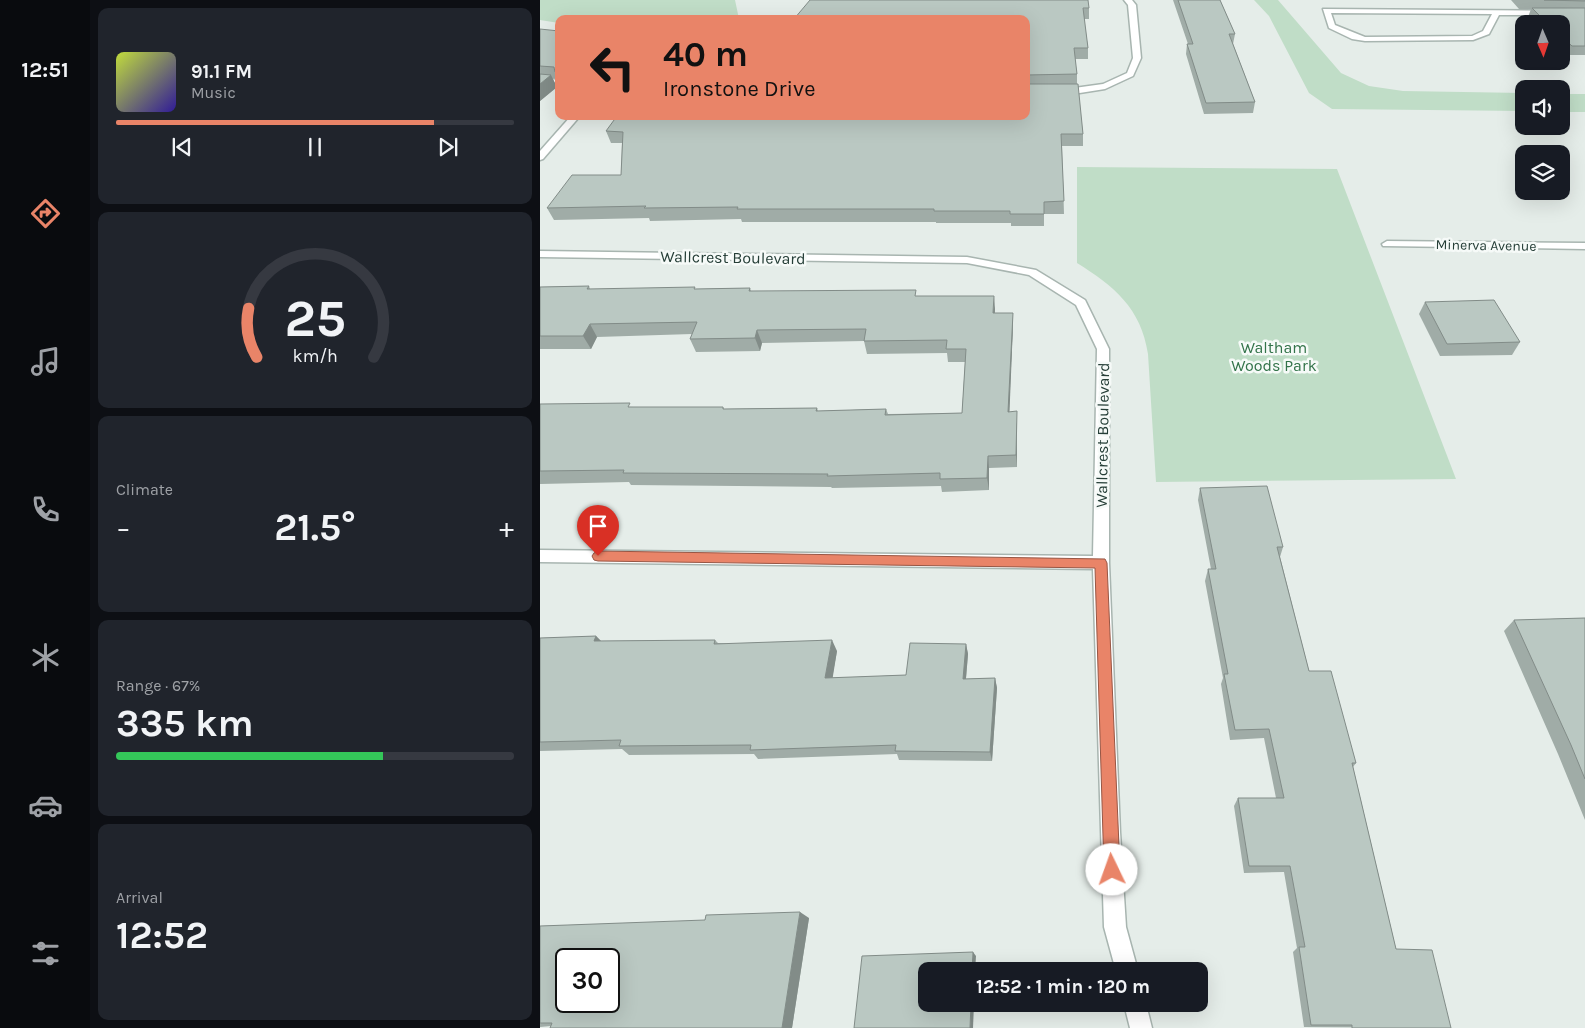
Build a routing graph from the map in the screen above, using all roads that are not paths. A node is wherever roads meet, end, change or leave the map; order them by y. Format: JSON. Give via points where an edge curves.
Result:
{"nodes":[{"id":1,"x":1128,"y":0,"type":"edge"},
{"id":2,"x":1497,"y":12,"type":"junction"},
{"id":3,"x":1585,"y":13,"type":"edge"},
{"id":4,"x":540,"y":81,"type":"edge"},
{"id":5,"x":555,"y":83,"type":"edge"},
{"id":6,"x":1030,"y":91,"type":"edge"},
{"id":7,"x":573,"y":120,"type":"edge"},
{"id":8,"x":540,"y":158,"type":"edge"},
{"id":9,"x":1386,"y":244,"type":"dead end"},
{"id":10,"x":1585,"y":246,"type":"edge"},
{"id":11,"x":540,"y":254,"type":"edge"},
{"id":12,"x":540,"y":556,"type":"edge"},
{"id":13,"x":1101,"y":563,"type":"junction"},
{"id":14,"x":1125,"y":962,"type":"edge"},
{"id":15,"x":1137,"y":1012,"type":"edge"},
{"id":16,"x":1142,"y":1028,"type":"edge"}],
"edges":[{"from":1,"to":6,"type":"street","via":[[1132,4],[1137,58],[1130,74],[1105,86],[1067,92]]},
{"from":2,"to":2,"type":"street","via":[[1486,32],[1473,38],[1365,39],[1332,26],[1326,11]]},
{"from":2,"to":3,"type":"street"},
{"from":4,"to":5,"type":"street"},
{"from":7,"to":8,"type":"street"},
{"from":9,"to":10,"type":"street","name":"Minerva Avenue"},
{"from":11,"to":13,"type":"street","name":"Wallcrest Boulevard","via":[[967,260],[1032,272],[1082,303],[1103,349]]},
{"from":12,"to":13,"type":"street"},
{"from":13,"to":14,"type":"street","name":"Wallcrest Boulevard","via":[[1115,927]]},
{"from":15,"to":16,"type":"street"}]}
